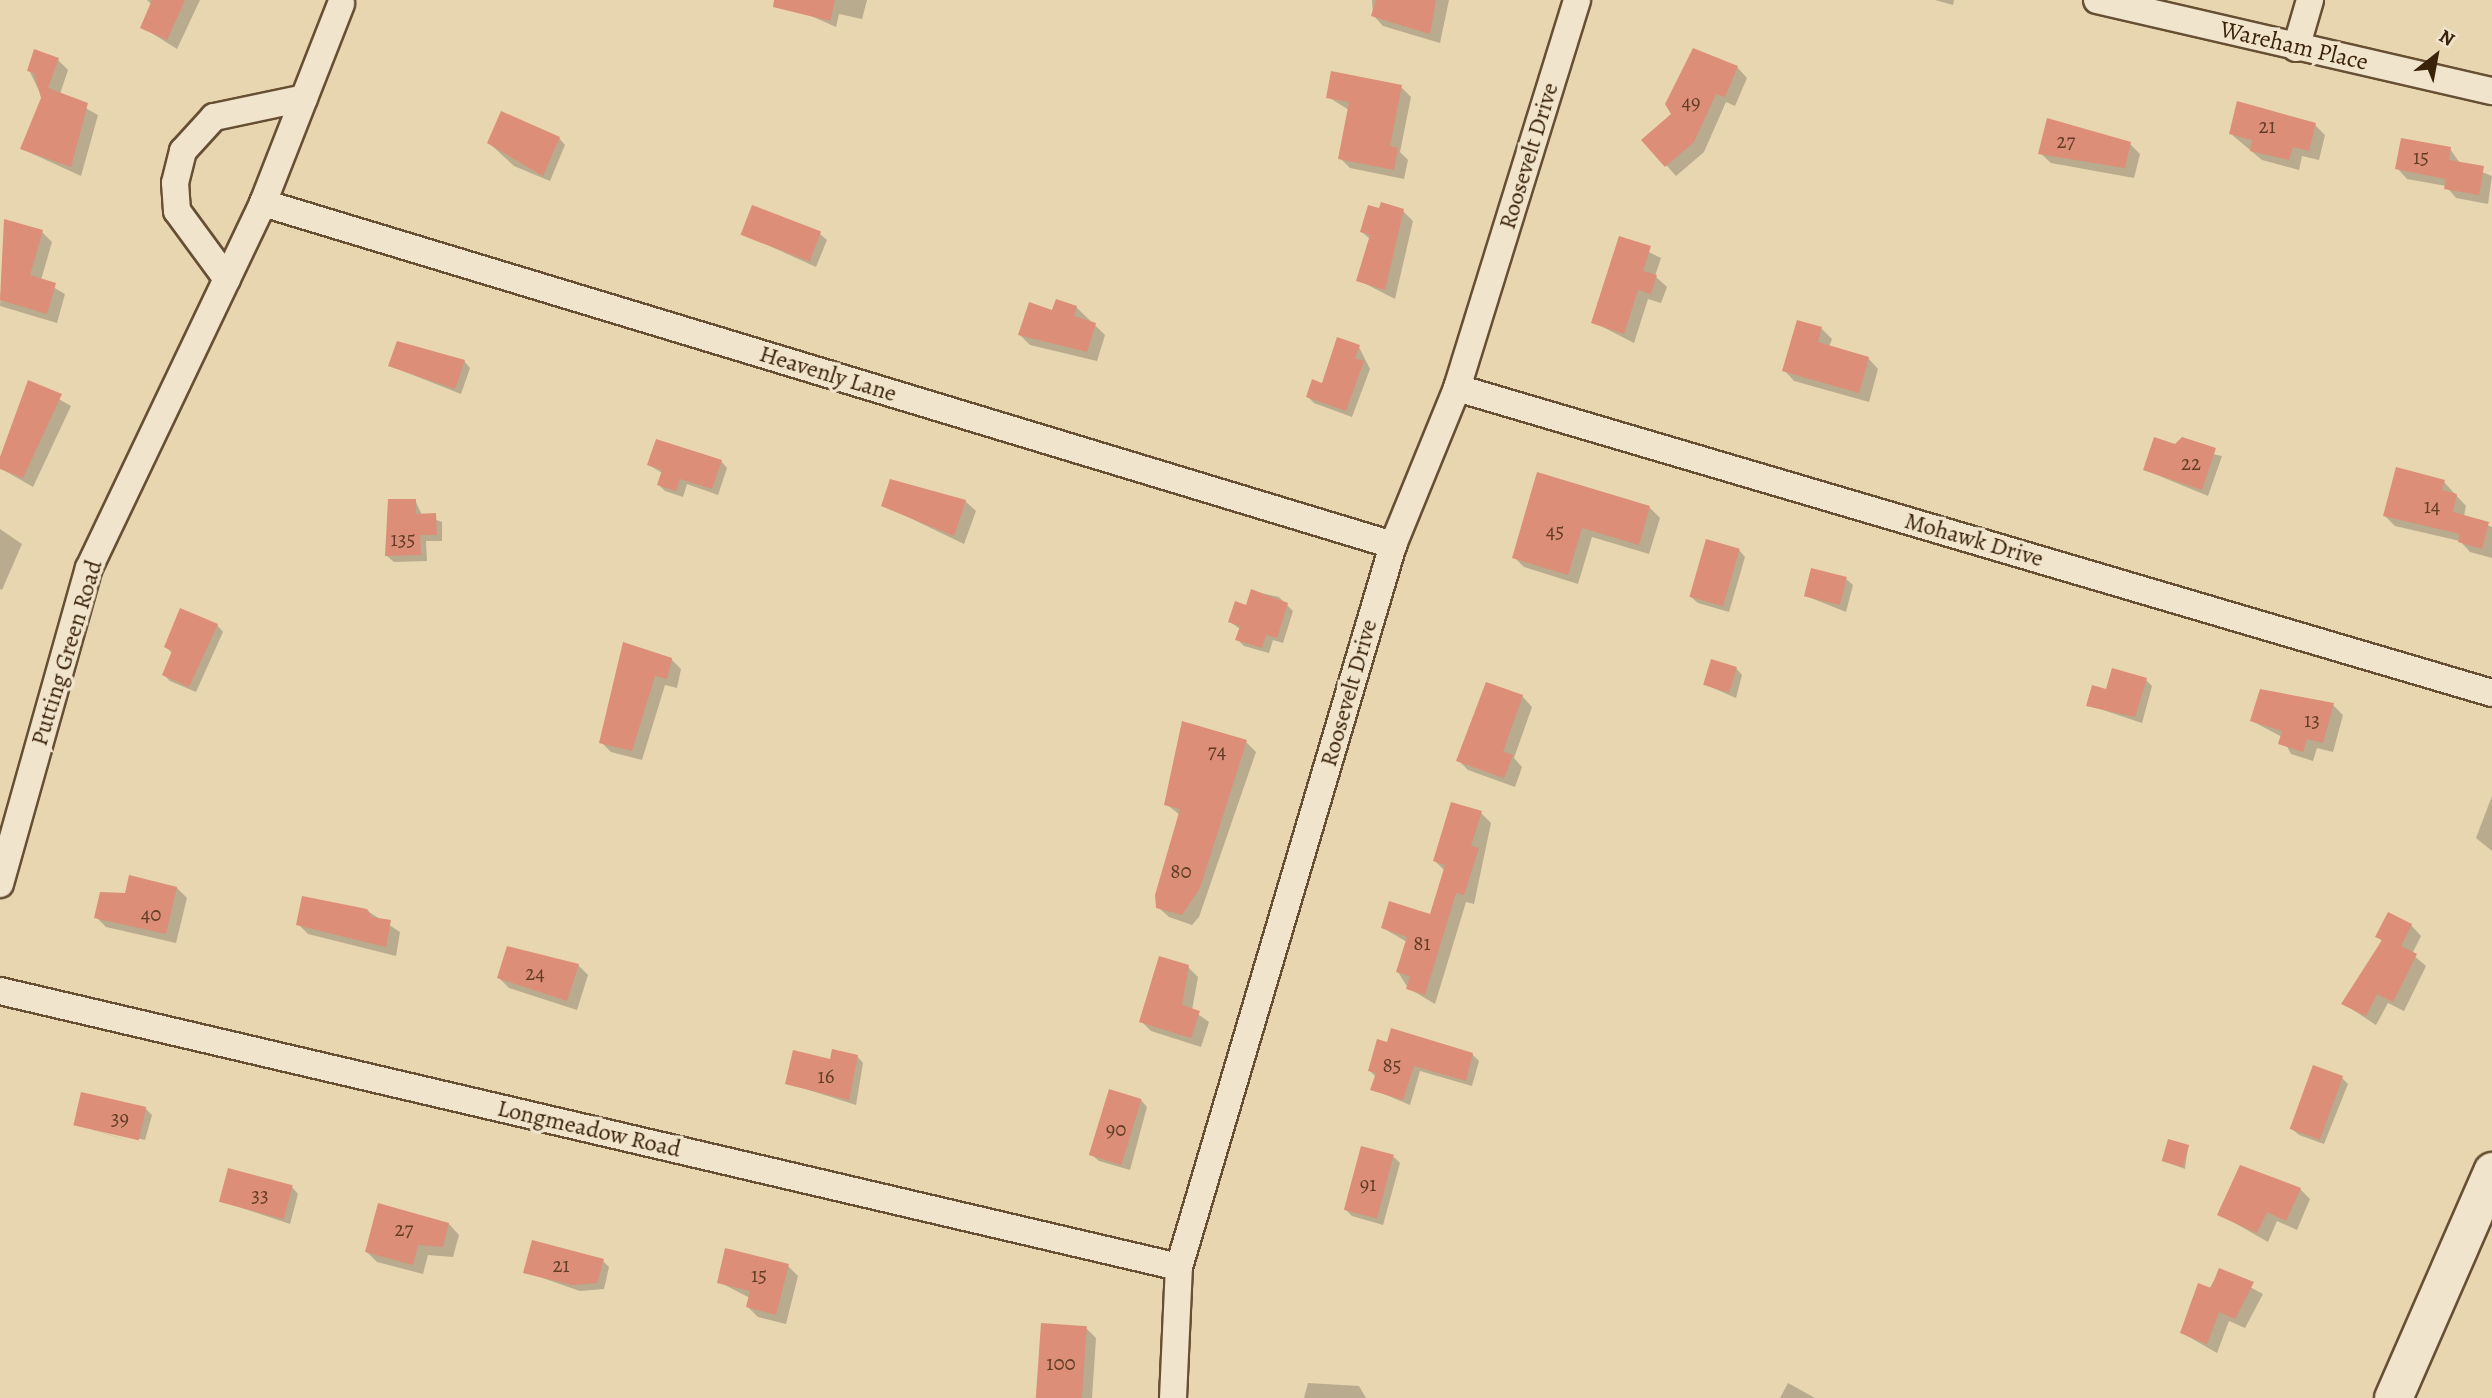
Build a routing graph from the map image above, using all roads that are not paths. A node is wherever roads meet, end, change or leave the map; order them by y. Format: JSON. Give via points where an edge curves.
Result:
{"nodes":[{"id":1,"x":1577,"y":0,"type":"edge"},
{"id":2,"x":2097,"y":0,"type":"edge"},
{"id":3,"x":2310,"y":0,"type":"edge"},
{"id":4,"x":341,"y":4,"type":"dead end"},
{"id":5,"x":2296,"y":48,"type":"junction"},
{"id":6,"x":2492,"y":91,"type":"edge"},
{"id":7,"x":304,"y":98,"type":"junction"},
{"id":8,"x":263,"y":203,"type":"junction"},
{"id":9,"x":227,"y":279,"type":"junction"},
{"id":10,"x":1457,"y":388,"type":"junction"},
{"id":11,"x":1392,"y":545,"type":"junction"},
{"id":12,"x":2492,"y":692,"type":"edge"},
{"id":13,"x":0,"y":884,"type":"edge"},
{"id":14,"x":0,"y":991,"type":"edge"},
{"id":15,"x":2490,"y":1179,"type":"edge"},
{"id":16,"x":1179,"y":1267,"type":"junction"},
{"id":17,"x":1173,"y":1398,"type":"edge"},
{"id":18,"x":2393,"y":1398,"type":"edge"}],
"edges":[{"from":1,"to":10,"type":"street","name":"Roosevelt Drive"},
{"from":2,"to":5,"type":"street","name":"Wareham Place"},
{"from":3,"to":5,"type":"street"},
{"from":4,"to":7,"type":"street","name":"Putting Green Road"},
{"from":5,"to":6,"type":"street","name":"Wareham Place"},
{"from":7,"to":8,"type":"street","name":"Putting Green Road"},
{"from":7,"to":9,"type":"street","via":[[214,117],[183,151],[175,183],[177,211]]},
{"from":8,"to":9,"type":"street","name":"Putting Green Road"},
{"from":8,"to":11,"type":"street","name":"Heavenly Lane"},
{"from":9,"to":13,"type":"street","name":"Putting Green Road","via":[[89,568]]},
{"from":10,"to":11,"type":"street","name":"Roosevelt Drive"},
{"from":10,"to":12,"type":"street","name":"Mohawk Drive"},
{"from":11,"to":16,"type":"street","name":"Roosevelt Drive"},
{"from":14,"to":16,"type":"street","name":"Longmeadow Road"},
{"from":15,"to":18,"type":"main road"},
{"from":16,"to":17,"type":"street","name":"Roosevelt Drive"}]}
